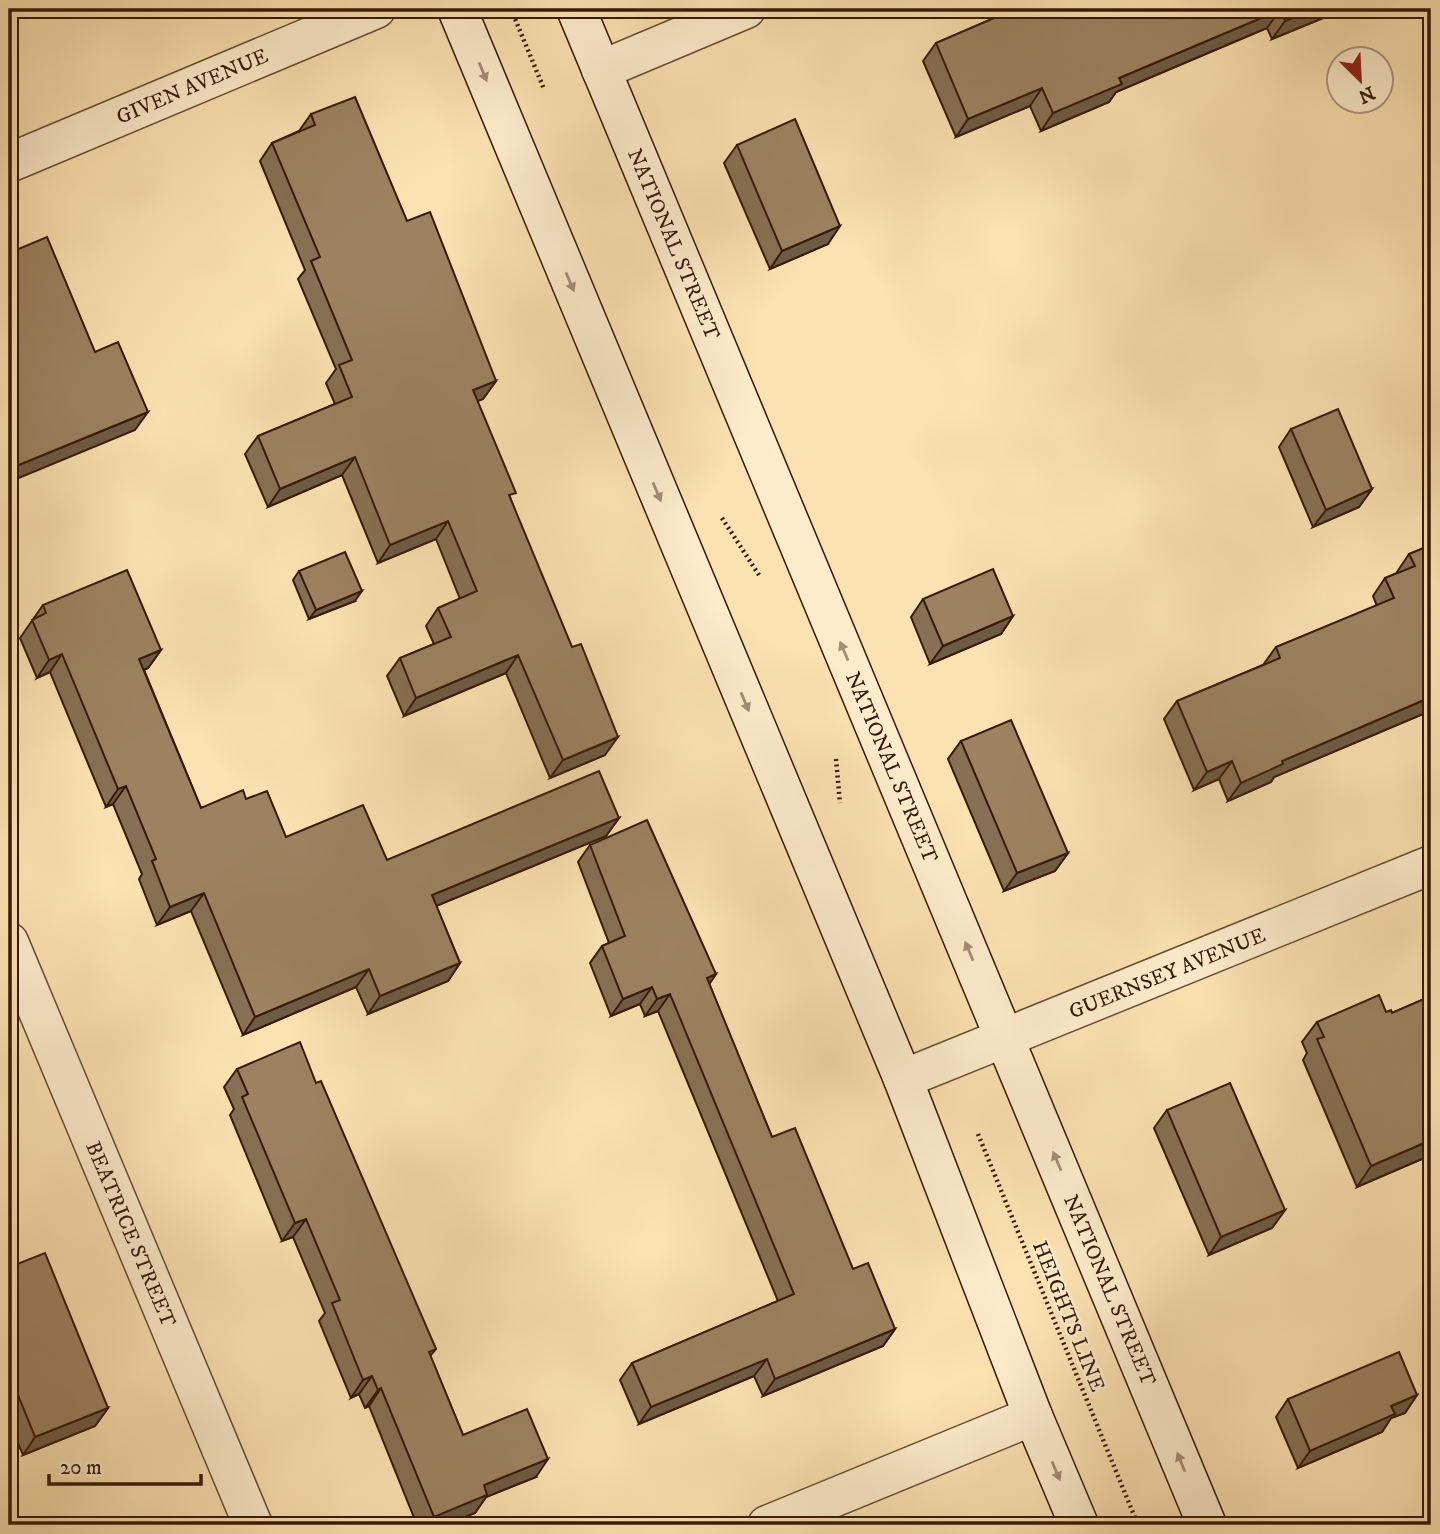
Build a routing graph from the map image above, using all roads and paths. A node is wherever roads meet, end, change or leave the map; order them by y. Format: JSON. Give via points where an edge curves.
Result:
{"nodes":[{"id":1,"x":376,"y":9,"type":"edge"},
{"id":2,"x":457,"y":9,"type":"edge"},
{"id":3,"x":576,"y":9,"type":"edge"},
{"id":4,"x":746,"y":9,"type":"edge"},
{"id":5,"x":601,"y":70,"type":"junction"},
{"id":6,"x":9,"y":163,"type":"edge"},
{"id":7,"x":1431,"y":865,"type":"edge"},
{"id":8,"x":9,"y":942,"type":"edge"},
{"id":9,"x":1006,"y":1039,"type":"junction"},
{"id":10,"x":903,"y":1079,"type":"junction"},
{"id":11,"x":976,"y":1131,"type":"dead end"},
{"id":12,"x":1033,"y":1416,"type":"junction"},
{"id":13,"x":253,"y":1525,"type":"edge"},
{"id":14,"x":767,"y":1525,"type":"edge"},
{"id":15,"x":1079,"y":1525,"type":"edge"},
{"id":16,"x":1138,"y":1525,"type":"edge"},
{"id":17,"x":1207,"y":1525,"type":"edge"}],
"edges":[{"from":1,"to":6,"type":"main road","name":"GIVEN AVENUE"},
{"from":2,"to":10,"type":"main road","one_way":true},
{"from":3,"to":5,"type":"main road","name":"NATIONAL STREET"},
{"from":4,"to":5,"type":"main road"},
{"from":9,"to":5,"type":"main road","name":"NATIONAL STREET","one_way":true},
{"from":7,"to":9,"type":"main road","name":"GUERNSEY AVENUE"},
{"from":8,"to":13,"type":"main road","name":"BEATRICE STREET"},
{"from":9,"to":10,"type":"main road","name":"GUERNSEY AVENUE"},
{"from":17,"to":9,"type":"main road","name":"NATIONAL STREET","one_way":true},
{"from":10,"to":12,"type":"main road"},
{"from":11,"to":16,"type":"path","name":"HEIGHTS LINE"},
{"from":12,"to":14,"type":"main road"},
{"from":12,"to":15,"type":"main road","one_way":true}]}
